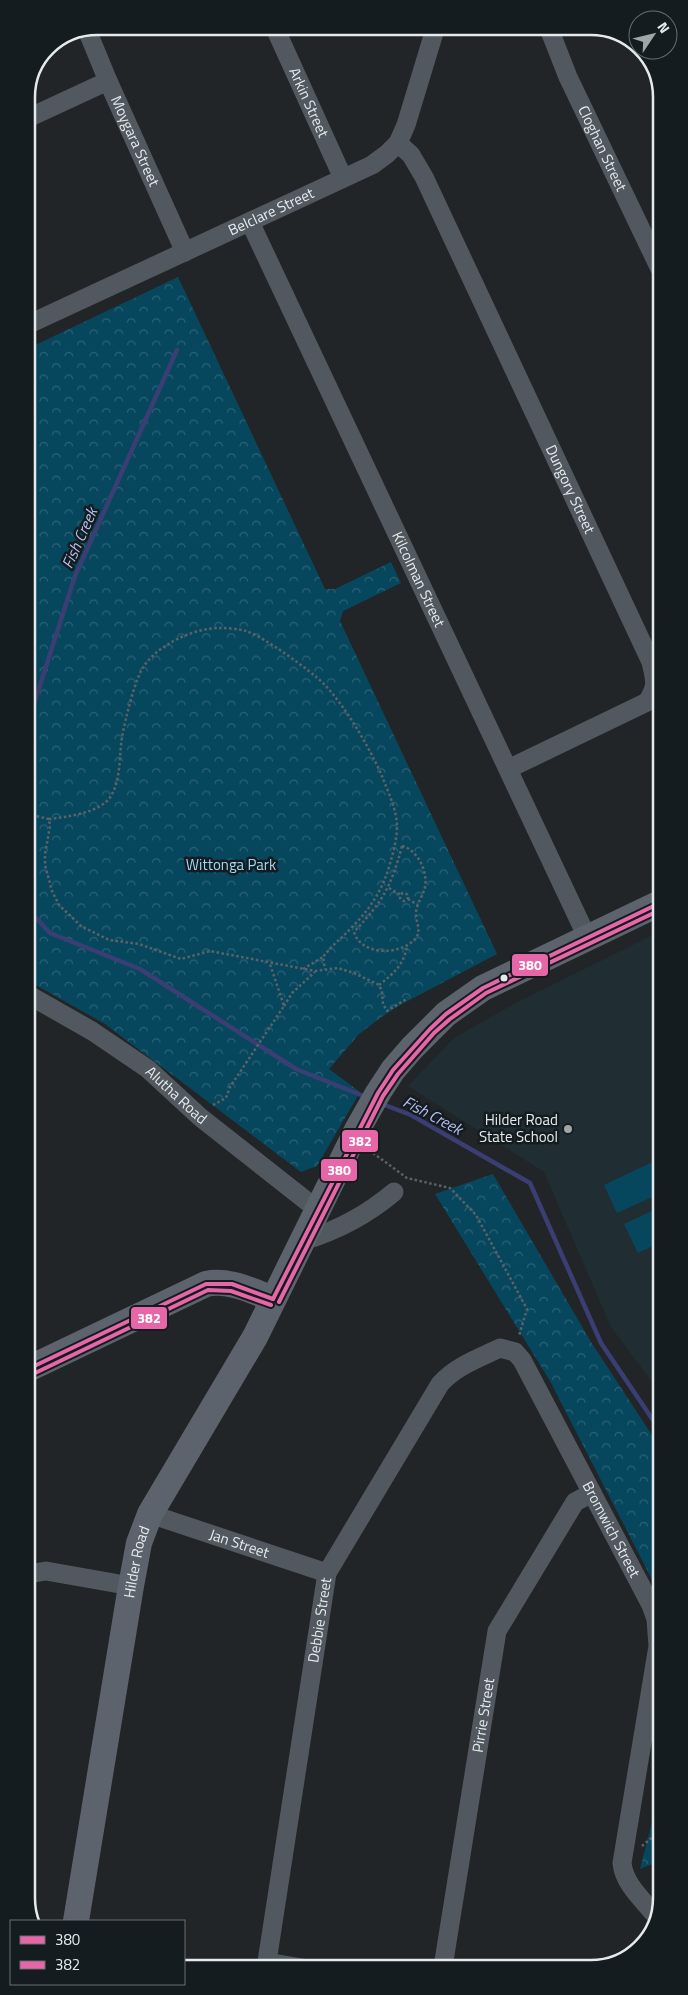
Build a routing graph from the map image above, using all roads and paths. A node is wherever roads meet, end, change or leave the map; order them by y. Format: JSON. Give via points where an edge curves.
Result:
{"nodes":[{"id":1,"x":278,"y":35,"type":"edge"},
{"id":2,"x":433,"y":35,"type":"edge"},
{"id":3,"x":552,"y":35,"type":"edge"},
{"id":4,"x":89,"y":36,"type":"edge"},
{"id":5,"x":108,"y":81,"type":"junction"},
{"id":6,"x":35,"y":115,"type":"edge"},
{"id":7,"x":398,"y":143,"type":"junction"},
{"id":8,"x":343,"y":178,"type":"junction"},
{"id":9,"x":250,"y":222,"type":"junction"},
{"id":10,"x":185,"y":252,"type":"junction"},
{"id":11,"x":653,"y":254,"type":"edge"},
{"id":12,"x":35,"y":321,"type":"edge"},
{"id":13,"x":653,"y":670,"type":"edge"},
{"id":14,"x":653,"y":693,"type":"edge"},
{"id":15,"x":508,"y":769,"type":"junction"},
{"id":16,"x":35,"y":816,"type":"edge"},
{"id":17,"x":49,"y":819,"type":"junction"},
{"id":18,"x":389,"y":888,"type":"junction"},
{"id":19,"x":401,"y":895,"type":"junction"},
{"id":20,"x":408,"y":899,"type":"junction"},
{"id":21,"x":418,"y":905,"type":"junction"},
{"id":22,"x":653,"y":906,"type":"edge"},
{"id":23,"x":587,"y":937,"type":"junction"},
{"id":24,"x":407,"y":946,"type":"junction"},
{"id":25,"x":323,"y":957,"type":"junction"},
{"id":26,"x":270,"y":964,"type":"junction"},
{"id":27,"x":325,"y":969,"type":"junction"},
{"id":28,"x":303,"y":970,"type":"junction"},
{"id":29,"x":315,"y":971,"type":"junction"},
{"id":30,"x":379,"y":985,"type":"junction"},
{"id":31,"x":35,"y":998,"type":"edge"},
{"id":32,"x":408,"y":998,"type":"dead end"},
{"id":33,"x":284,"y":1006,"type":"junction"},
{"id":34,"x":200,"y":1117,"type":"junction"},
{"id":35,"x":357,"y":1131,"type":"junction"},
{"id":36,"x":394,"y":1192,"type":"dead end"},
{"id":37,"x":318,"y":1210,"type":"junction"},
{"id":38,"x":303,"y":1241,"type":"junction"},
{"id":39,"x":273,"y":1299,"type":"junction"},
{"id":40,"x":514,"y":1352,"type":"junction"},
{"id":41,"x":35,"y":1366,"type":"edge"},
{"id":42,"x":592,"y":1493,"type":"junction"},
{"id":43,"x":150,"y":1514,"type":"junction"},
{"id":44,"x":35,"y":1573,"type":"edge"},
{"id":45,"x":327,"y":1573,"type":"junction"},
{"id":46,"x":131,"y":1586,"type":"junction"},
{"id":47,"x":653,"y":1613,"type":"edge"},
{"id":48,"x":653,"y":1676,"type":"edge"},
{"id":49,"x":651,"y":1910,"type":"edge"},
{"id":50,"x":76,"y":1920,"type":"edge"},
{"id":51,"x":267,"y":1960,"type":"edge"},
{"id":52,"x":444,"y":1960,"type":"edge"}],
"edges":[{"from":1,"to":8,"type":"street","name":"Arkin Street"},
{"from":2,"to":7,"type":"street","name":"Belclare Street"},
{"from":3,"to":11,"type":"street","name":"Cloghan Street","via":[[568,77]]},
{"from":4,"to":5,"type":"street","name":"Moygara Street"},
{"from":5,"to":6,"type":"street"},
{"from":5,"to":10,"type":"street","name":"Moygara Street"},
{"from":7,"to":8,"type":"street","name":"Belclare Street","via":[[372,165]]},
{"from":7,"to":13,"type":"street","name":"Dungory Street","via":[[411,155],[424,177]]},
{"from":8,"to":9,"type":"street","name":"Belclare Street"},
{"from":9,"to":10,"type":"street","name":"Belclare Street"},
{"from":9,"to":15,"type":"street","name":"Kilcolman Street"},
{"from":10,"to":12,"type":"street","name":"Belclare Street"},
{"from":14,"to":15,"type":"street","name":"Dungory Street","via":[[642,705]]},
{"from":15,"to":23,"type":"street","name":"Kilcolman Street"},
{"from":16,"to":17,"type":"path"},
{"from":17,"to":25,"type":"path","via":[[98,808],[111,797],[118,779],[122,737],[137,684],[144,666],[158,652],[196,632],[218,628],[246,631],[266,640],[324,684],[348,716],[371,752],[391,798],[397,826],[384,885],[372,906],[332,944]]},
{"from":17,"to":26,"type":"path","via":[[45,854],[52,891],[59,905],[81,926],[109,940],[138,944],[180,959],[210,951]]},
{"from":18,"to":19,"type":"path"},
{"from":18,"to":21,"type":"path","via":[[402,846],[406,847],[423,866],[425,886]]},
{"from":18,"to":24,"type":"path","via":[[378,906],[354,932],[355,936],[379,951]]},
{"from":19,"to":20,"type":"path","via":[[402,900]]},
{"from":19,"to":20,"type":"path","via":[[407,894]]},
{"from":20,"to":21,"type":"path"},
{"from":21,"to":24,"type":"path","via":[[419,931]]},
{"from":22,"to":23,"type":"street","name":"Hilder Road"},
{"from":23,"to":35,"type":"street","name":"Hilder Road","via":[[484,988],[446,1014],[393,1070]]},
{"from":24,"to":30,"type":"path","via":[[401,964]]},
{"from":25,"to":27,"type":"path"},
{"from":25,"to":28,"type":"path"},
{"from":26,"to":28,"type":"path"},
{"from":26,"to":33,"type":"path"},
{"from":27,"to":29,"type":"path"},
{"from":27,"to":30,"type":"path","via":[[338,968]]},
{"from":28,"to":29,"type":"path"},
{"from":29,"to":33,"type":"path","via":[[292,993]]},
{"from":30,"to":32,"type":"path","via":[[387,1011]]},
{"from":31,"to":34,"type":"street","name":"Alutha Road","via":[[148,1069]]},
{"from":33,"to":34,"type":"path","via":[[226,1098]]},
{"from":34,"to":37,"type":"street","name":"Alutha Road"},
{"from":35,"to":37,"type":"street","name":"Hilder Road"},
{"from":35,"to":40,"type":"path","via":[[407,1178],[450,1188],[476,1215],[527,1309]]},
{"from":36,"to":38,"type":"street","via":[[378,1206],[332,1232]]},
{"from":37,"to":38,"type":"street","name":"Hilder Road"},
{"from":38,"to":39,"type":"street","name":"Hilder Road"},
{"from":39,"to":41,"type":"street","via":[[216,1281]]},
{"from":39,"to":43,"type":"street","name":"Hilder Road","via":[[255,1337]]},
{"from":40,"to":42,"type":"street","name":"Bromwich Street","via":[[522,1360]]},
{"from":40,"to":45,"type":"street","name":"Debbie Street","via":[[500,1348],[449,1374],[440,1384]]},
{"from":42,"to":47,"type":"street","name":"Bromwich Street"},
{"from":42,"to":52,"type":"street","name":"Pirrie Street","via":[[575,1502],[497,1631]]},
{"from":43,"to":45,"type":"street","name":"Jan Street"},
{"from":43,"to":46,"type":"street","name":"Hilder Road"},
{"from":44,"to":46,"type":"street","via":[[46,1571]]},
{"from":45,"to":51,"type":"street","name":"Debbie Street"},
{"from":46,"to":50,"type":"street","name":"Hilder Road"},
{"from":48,"to":49,"type":"street","name":"Bromwich Street","via":[[622,1863],[623,1874],[629,1884]]}]}
